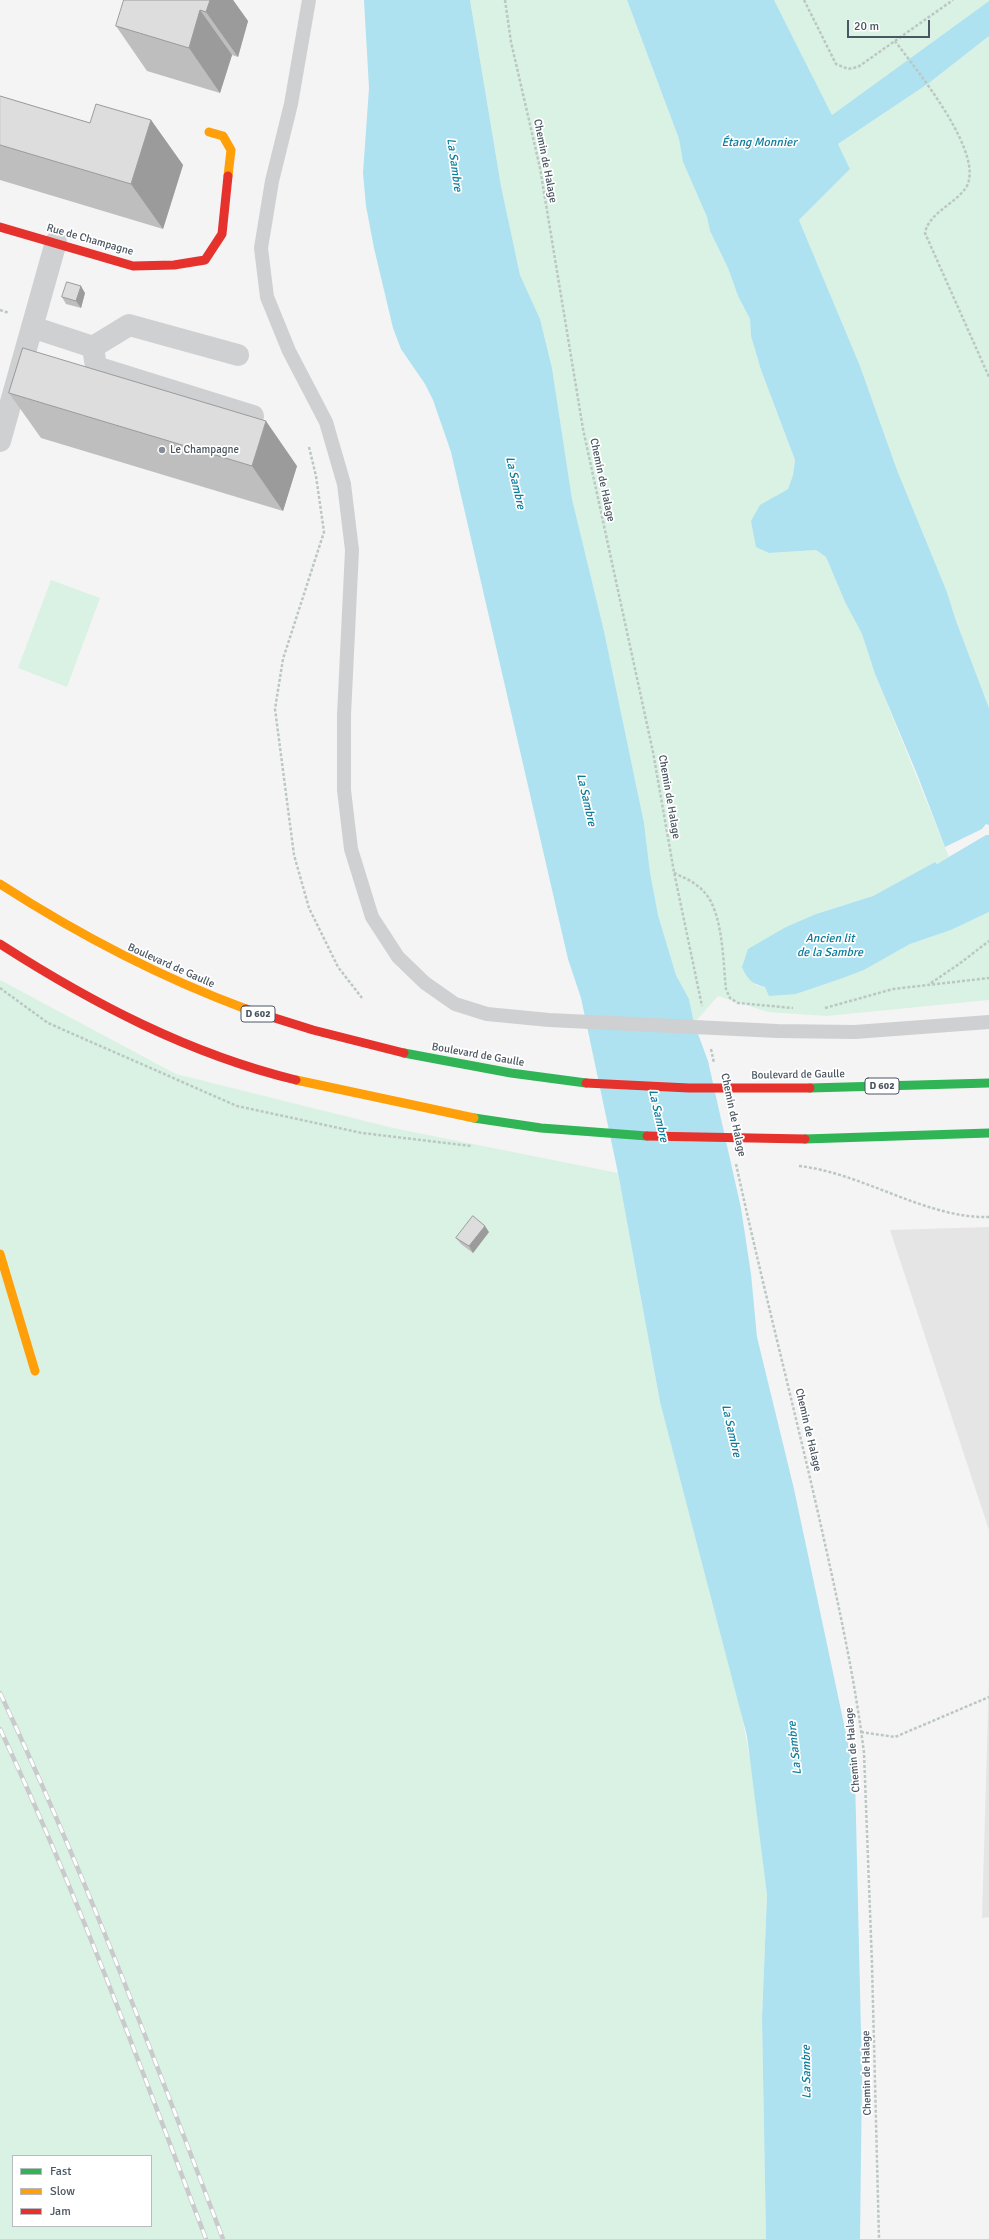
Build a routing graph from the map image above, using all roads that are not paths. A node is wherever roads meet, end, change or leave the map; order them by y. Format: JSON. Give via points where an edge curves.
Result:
{"nodes":[{"id":1,"x":309,"y":0,"type":"edge"},
{"id":2,"x":209,"y":132,"type":"dead end"},
{"id":3,"x":0,"y":227,"type":"edge"},
{"id":4,"x":56,"y":242,"type":"junction"},
{"id":5,"x":32,"y":327,"type":"junction"},
{"id":6,"x":94,"y":347,"type":"junction"},
{"id":7,"x":238,"y":355,"type":"dead end"},
{"id":8,"x":253,"y":416,"type":"edge"},
{"id":9,"x":0,"y":441,"type":"edge"},
{"id":10,"x":0,"y":884,"type":"edge"},
{"id":11,"x":0,"y":944,"type":"edge"},
{"id":12,"x":989,"y":1022,"type":"edge"},
{"id":13,"x":989,"y":1083,"type":"edge"},
{"id":14,"x":989,"y":1133,"type":"edge"},
{"id":15,"x":0,"y":1254,"type":"edge"},
{"id":16,"x":35,"y":1371,"type":"dead end"}],
"edges":[{"from":1,"to":12,"type":"lane","via":[[291,104],[272,181],[262,248],[267,297],[289,351],[326,422],[344,484],[352,550],[344,715],[344,783],[351,849],[372,917],[398,957],[425,983],[455,1004],[487,1014],[549,1020],[777,1031],[854,1032]]},
{"from":2,"to":4,"type":"main road","name":"Rue de Champagne","via":[[223,136],[231,150],[222,234],[205,260],[174,265],[133,266]]},
{"from":3,"to":4,"type":"main road","name":"Rue de Champagne"},
{"from":4,"to":5,"type":"street"},
{"from":5,"to":6,"type":"street"},
{"from":5,"to":9,"type":"street"},
{"from":6,"to":7,"type":"street","via":[[129,325]]},
{"from":6,"to":8,"type":"street","via":[[96,367]]},
{"from":10,"to":13,"type":"main road","name":"Boulevard de Gaulle","number":"D 602","via":[[34,908],[111,953],[166,979],[243,1010],[387,1050],[470,1067],[598,1084],[776,1088]]},
{"from":11,"to":14,"type":"main road","via":[[67,986],[178,1040],[240,1064],[420,1108],[540,1128],[698,1138],[784,1139]]},
{"from":15,"to":16,"type":"main road"}]}
